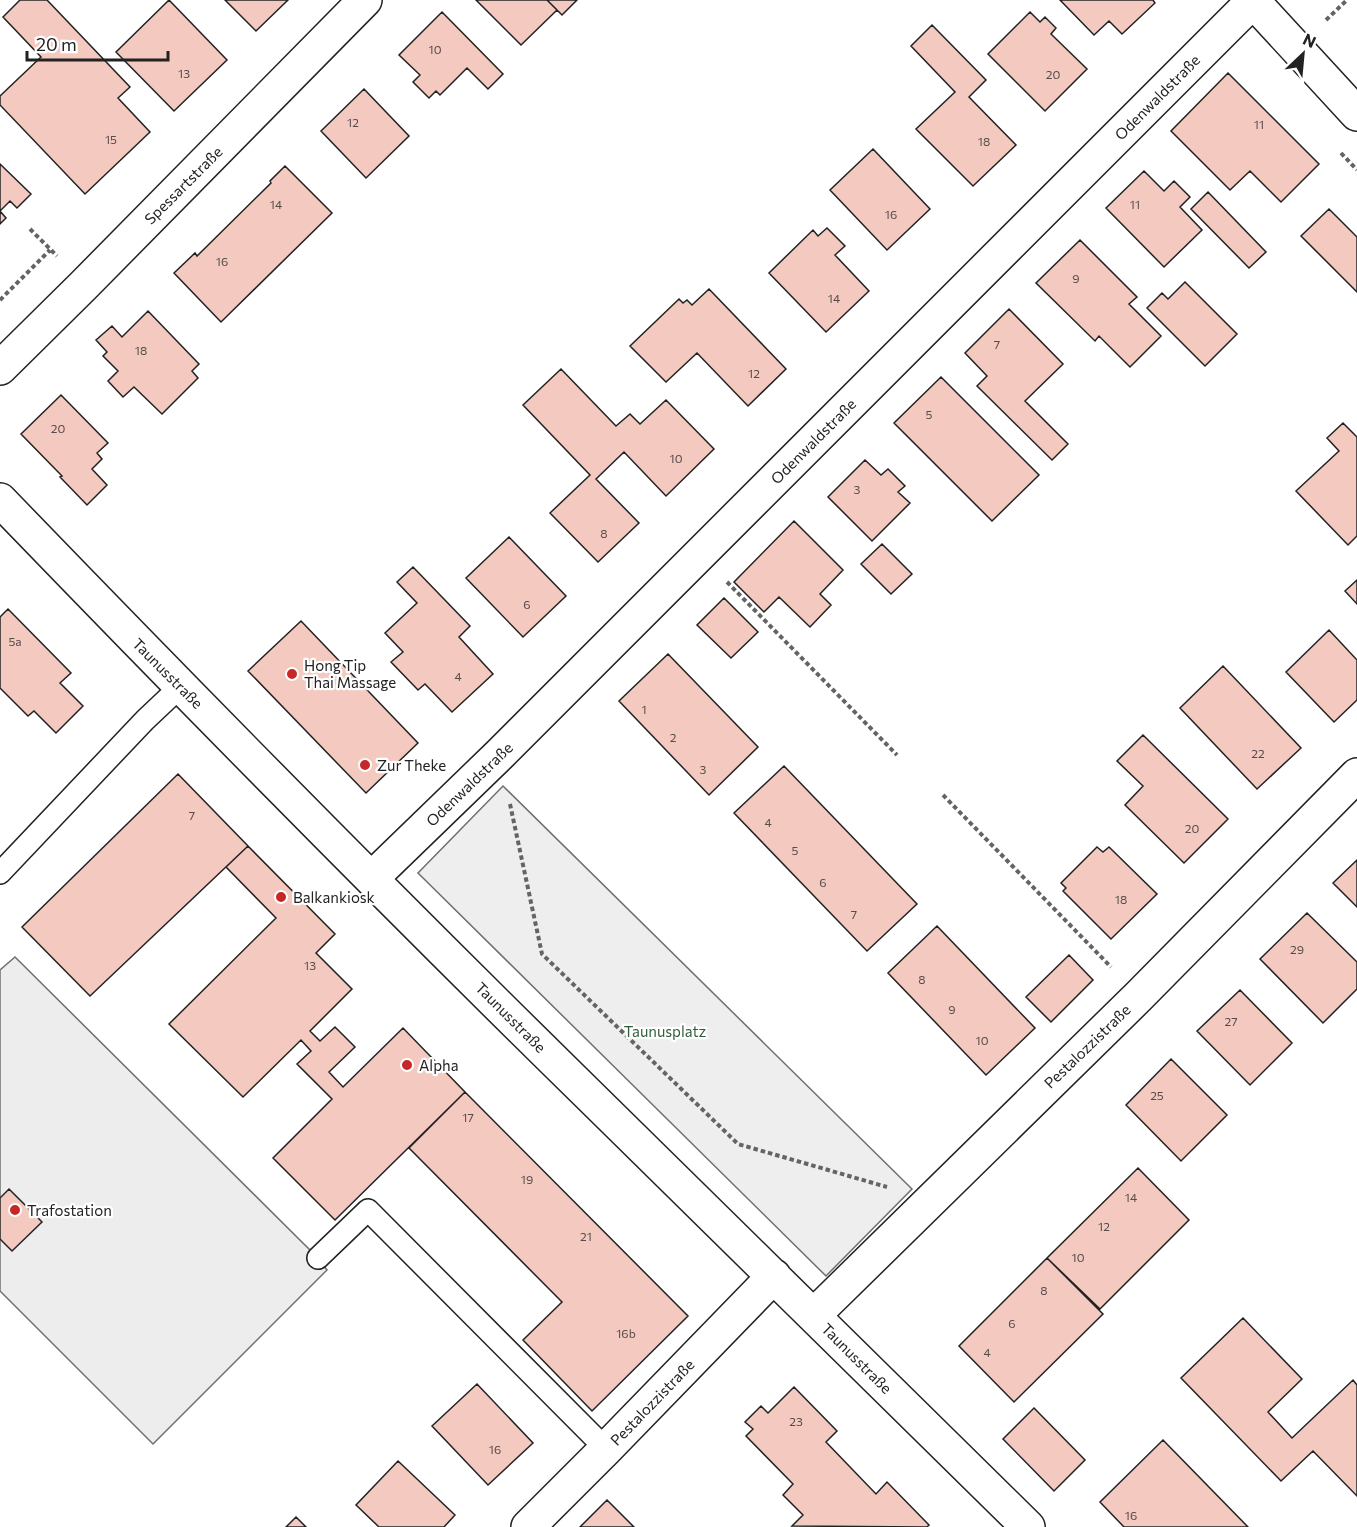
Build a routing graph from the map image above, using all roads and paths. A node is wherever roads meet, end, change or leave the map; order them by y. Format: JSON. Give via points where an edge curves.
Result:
{"nodes":[{"id":1,"x":365,"y":0,"type":"edge"},
{"id":2,"x":1347,"y":0,"type":"edge"},
{"id":3,"x":1252,"y":1,"type":"edge"},
{"id":4,"x":1320,"y":25,"type":"dead end"},
{"id":5,"x":1357,"y":114,"type":"edge"},
{"id":6,"x":50,"y":250,"type":"dead end"},
{"id":7,"x":0,"y":300,"type":"edge"},
{"id":8,"x":0,"y":368,"type":"edge"},
{"id":9,"x":0,"y":500,"type":"edge"},
{"id":10,"x":699,"y":554,"type":"junction"},
{"id":11,"x":181,"y":686,"type":"junction"},
{"id":12,"x":897,"y":754,"type":"dead end"},
{"id":13,"x":499,"y":755,"type":"junction"},
{"id":14,"x":1357,"y":775,"type":"edge"},
{"id":15,"x":943,"y":795,"type":"dead end"},
{"id":16,"x":0,"y":873,"type":"edge"},
{"id":17,"x":372,"y":878,"type":"junction"},
{"id":18,"x":1139,"y":996,"type":"junction"},
{"id":19,"x":930,"y":1200,"type":"junction"},
{"id":20,"x":318,"y":1258,"type":"dead end"},
{"id":21,"x":774,"y":1276,"type":"junction"},
{"id":22,"x":814,"y":1315,"type":"junction"},
{"id":23,"x":606,"y":1449,"type":"junction"},
{"id":24,"x":528,"y":1527,"type":"edge"},
{"id":25,"x":1028,"y":1527,"type":"edge"}],
"edges":[{"from":1,"to":8,"type":"street","name":"Spessartstraße"},
{"from":2,"to":4,"type":"path"},
{"from":3,"to":5,"type":"street"},
{"from":3,"to":10,"type":"street","name":"Odenwaldstraße"},
{"from":6,"to":7,"type":"path"},
{"from":9,"to":11,"type":"street","name":"Taunusstraße"},
{"from":10,"to":12,"type":"path"},
{"from":10,"to":13,"type":"street","name":"Odenwaldstraße"},
{"from":11,"to":16,"type":"lane"},
{"from":11,"to":17,"type":"street","name":"Taunusstraße"},
{"from":13,"to":17,"type":"street","name":"Odenwaldstraße"},
{"from":13,"to":19,"type":"path","via":[[542,954],[738,1144]]},
{"from":14,"to":18,"type":"street","name":"Pestalozzistraße"},
{"from":15,"to":18,"type":"path"},
{"from":17,"to":21,"type":"street","name":"Taunusstraße"},
{"from":18,"to":19,"type":"street","name":"Pestalozzistraße"},
{"from":19,"to":22,"type":"street","name":"Pestalozzistraße"},
{"from":20,"to":23,"type":"lane","via":[[368,1210]]},
{"from":21,"to":22,"type":"street","name":"Taunusstraße"},
{"from":21,"to":23,"type":"street","name":"Pestalozzistraße"},
{"from":22,"to":25,"type":"street","name":"Taunusstraße"},
{"from":23,"to":24,"type":"street","name":"Pestalozzistraße"}]}
